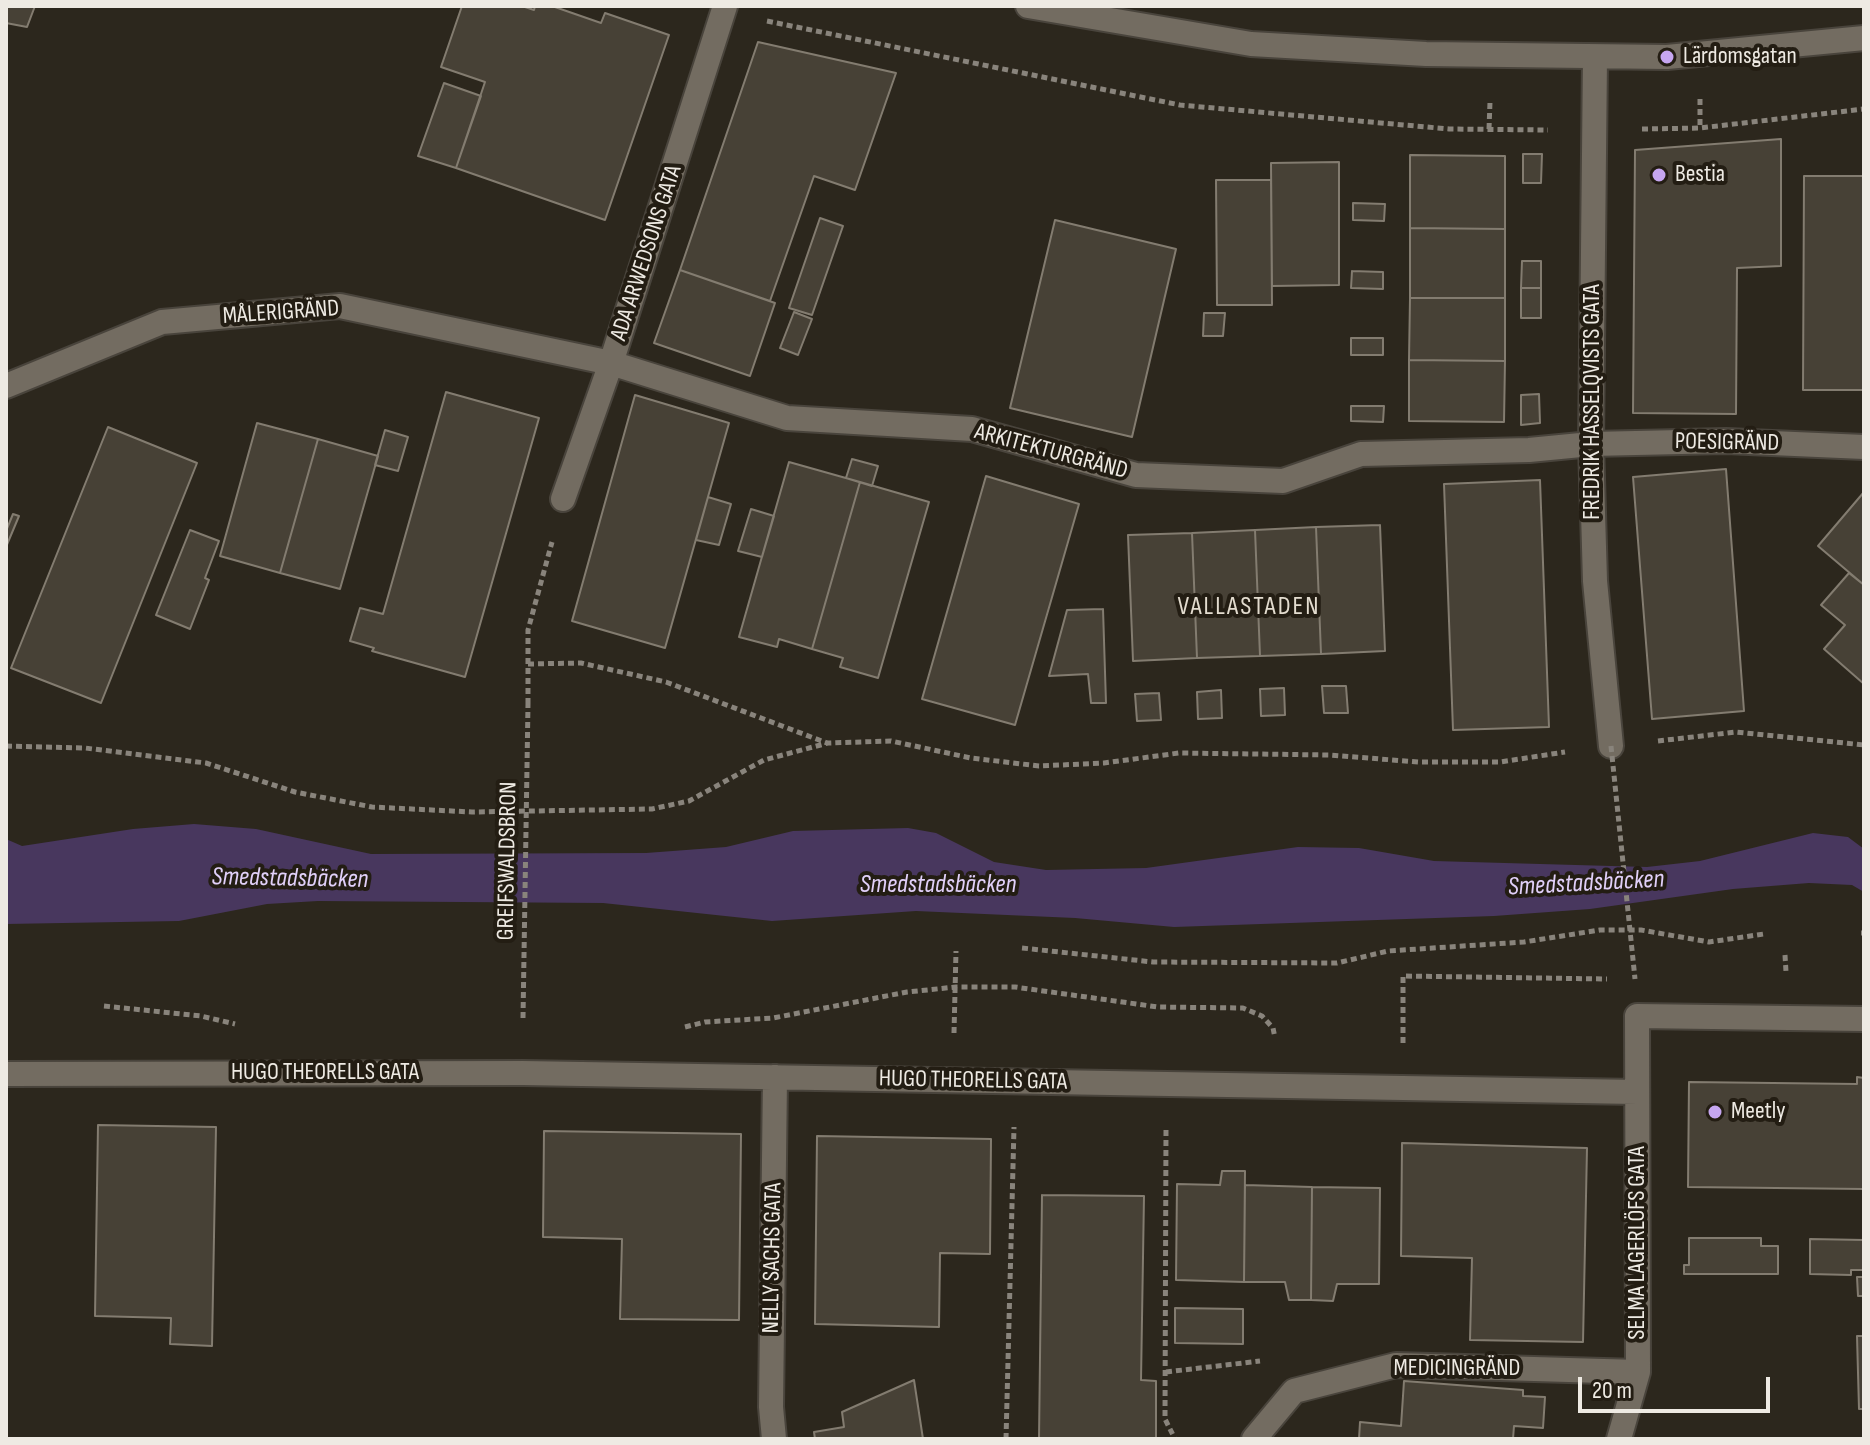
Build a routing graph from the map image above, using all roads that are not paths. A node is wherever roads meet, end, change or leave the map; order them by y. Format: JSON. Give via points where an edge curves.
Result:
{"nodes":[{"id":1,"x":725,"y":6,"type":"edge"},
{"id":2,"x":1028,"y":6,"type":"edge"},
{"id":3,"x":1864,"y":38,"type":"edge"},
{"id":4,"x":1595,"y":57,"type":"junction"},
{"id":5,"x":611,"y":363,"type":"junction"},
{"id":6,"x":6,"y":386,"type":"edge"},
{"id":7,"x":1591,"y":444,"type":"junction"},
{"id":8,"x":1864,"y":447,"type":"edge"},
{"id":9,"x":563,"y":499,"type":"road end"},
{"id":10,"x":1611,"y":746,"type":"road end"},
{"id":11,"x":1864,"y":1019,"type":"edge"},
{"id":12,"x":6,"y":1074,"type":"edge"},
{"id":13,"x":775,"y":1077,"type":"junction"},
{"id":14,"x":1637,"y":1092,"type":"junction"},
{"id":15,"x":1638,"y":1372,"type":"junction"},
{"id":16,"x":774,"y":1439,"type":"edge"},
{"id":17,"x":1254,"y":1439,"type":"edge"},
{"id":18,"x":1619,"y":1439,"type":"edge"}],
"edges":[{"from":1,"to":5,"type":"street","name":"ADA ARWEDSONS GATA"},
{"from":2,"to":4,"type":"street","via":[[1251,44]]},
{"from":3,"to":4,"type":"street","via":[[1698,55]]},
{"from":4,"to":7,"type":"street","name":"FREDRIK HASSELQVISTS GATA"},
{"from":5,"to":6,"type":"street","name":"MÅLERIGRÄND","via":[[340,306],[162,322]]},
{"from":5,"to":7,"type":"street","name":"ARKITEKTURGRÄND","via":[[787,418],[972,429],[1136,475],[1283,481],[1361,454]]},
{"from":5,"to":9,"type":"street","name":"ADA ARWEDSONS GATA"},
{"from":7,"to":8,"type":"street","name":"POESIGRÄND","via":[[1726,441]]},
{"from":7,"to":10,"type":"street","name":"FREDRIK HASSELQVISTS GATA","via":[[1595,581]]},
{"from":11,"to":14,"type":"street","via":[[1637,1016]]},
{"from":12,"to":13,"type":"street","name":"HUGO THEORELLS GATA"},
{"from":13,"to":14,"type":"street","name":"HUGO THEORELLS GATA"},
{"from":13,"to":16,"type":"street","name":"NELLY SACHS GATA"},
{"from":14,"to":15,"type":"street","name":"SELMA LAGERLÖFS GATA"},
{"from":15,"to":17,"type":"street","name":"MEDICINGRÄND","via":[[1396,1365],[1294,1391]]},
{"from":15,"to":18,"type":"street","name":"SELMA LAGERLÖFS GATA"}]}
